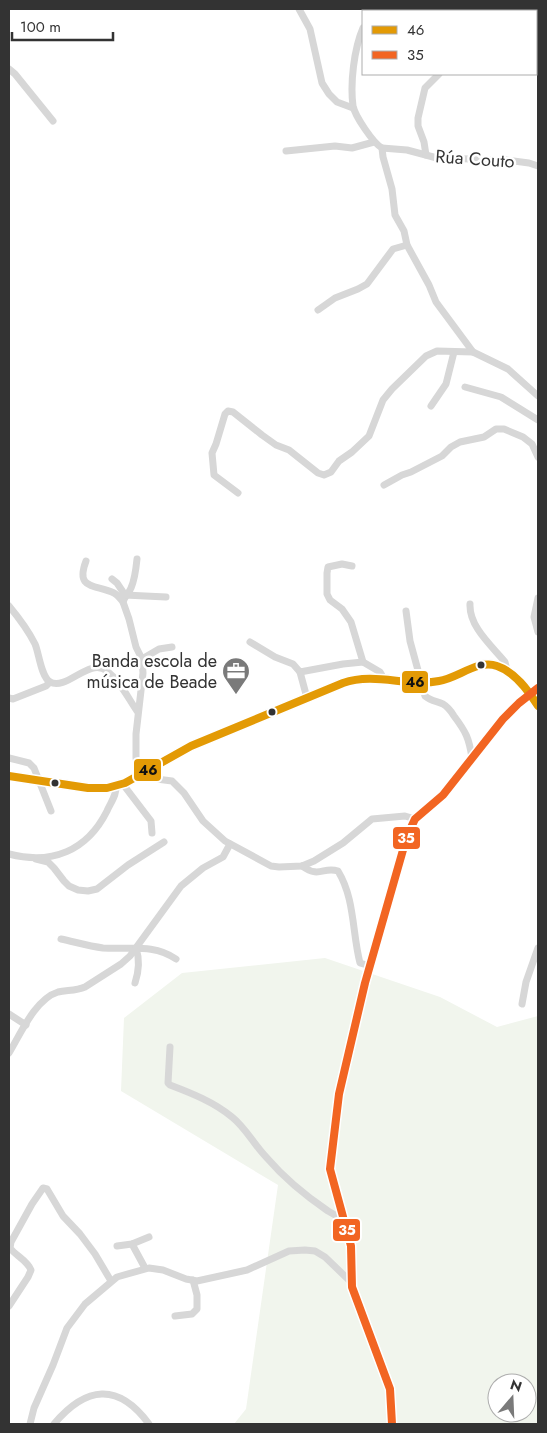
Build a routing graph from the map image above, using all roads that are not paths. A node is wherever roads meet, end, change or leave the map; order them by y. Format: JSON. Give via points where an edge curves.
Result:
{"nodes":[{"id":1,"x":299,"y":9,"type":"edge"},
{"id":2,"x":362,"y":32,"type":"edge"},
{"id":3,"x":9,"y":69,"type":"edge"},
{"id":4,"x":438,"y":75,"type":"edge"},
{"id":5,"x":353,"y":108,"type":"junction"},
{"id":6,"x":53,"y":121,"type":"dead end"},
{"id":7,"x":374,"y":142,"type":"junction"},
{"id":8,"x":382,"y":148,"type":"junction"},
{"id":9,"x":286,"y":151,"type":"dead end"},
{"id":10,"x":426,"y":155,"type":"junction"},
{"id":11,"x":538,"y":166,"type":"edge"},
{"id":12,"x":407,"y":246,"type":"junction"},
{"id":13,"x":318,"y":310,"type":"dead end"},
{"id":14,"x":454,"y":352,"type":"junction"},
{"id":15,"x":473,"y":352,"type":"junction"},
{"id":16,"x":465,"y":387,"type":"dead end"},
{"id":17,"x":538,"y":396,"type":"edge"},
{"id":18,"x":431,"y":406,"type":"dead end"},
{"id":19,"x":538,"y":420,"type":"edge"},
{"id":20,"x":538,"y":457,"type":"edge"},
{"id":21,"x":384,"y":485,"type":"dead end"},
{"id":22,"x":238,"y":493,"type":"dead end"},
{"id":23,"x":138,"y":559,"type":"dead end"},
{"id":24,"x":86,"y":561,"type":"dead end"},
{"id":25,"x":352,"y":566,"type":"dead end"},
{"id":26,"x":112,"y":579,"type":"dead end"},
{"id":27,"x":166,"y":597,"type":"dead end"},
{"id":28,"x":124,"y":598,"type":"junction"},
{"id":29,"x":538,"y":598,"type":"edge"},
{"id":30,"x":470,"y":604,"type":"dead end"},
{"id":31,"x":9,"y":606,"type":"edge"},
{"id":32,"x":537,"y":607,"type":"edge"},
{"id":33,"x":406,"y":611,"type":"dead end"},
{"id":34,"x":538,"y":632,"type":"edge"},
{"id":35,"x":250,"y":642,"type":"dead end"},
{"id":36,"x":172,"y":647,"type":"dead end"},
{"id":37,"x":142,"y":659,"type":"junction"},
{"id":38,"x":363,"y":662,"type":"junction"},
{"id":39,"x":507,"y":670,"type":"junction"},
{"id":40,"x":300,"y":672,"type":"junction"},
{"id":41,"x":384,"y":679,"type":"junction"},
{"id":42,"x":50,"y":682,"type":"junction"},
{"id":43,"x":421,"y":682,"type":"junction"},
{"id":44,"x":535,"y":692,"type":"edge"},
{"id":45,"x":9,"y":698,"type":"edge"},
{"id":46,"x":307,"y":698,"type":"junction"},
{"id":47,"x":538,"y":706,"type":"edge"},
{"id":48,"x":137,"y":711,"type":"junction"},
{"id":49,"x":9,"y":758,"type":"edge"},
{"id":50,"x":472,"y":758,"type":"junction"},
{"id":51,"x":139,"y":775,"type":"junction"},
{"id":52,"x":9,"y":776,"type":"edge"},
{"id":53,"x":40,"y":780,"type":"junction"},
{"id":54,"x":119,"y":784,"type":"junction"},
{"id":55,"x":51,"y":811,"type":"dead end"},
{"id":56,"x":415,"y":819,"type":"junction"},
{"id":57,"x":152,"y":833,"type":"dead end"},
{"id":58,"x":164,"y":842,"type":"dead end"},
{"id":59,"x":230,"y":844,"type":"junction"},
{"id":60,"x":9,"y":854,"type":"edge"},
{"id":61,"x":36,"y":859,"type":"junction"},
{"id":62,"x":302,"y":866,"type":"junction"},
{"id":63,"x":61,"y":939,"type":"dead end"},
{"id":64,"x":136,"y":948,"type":"junction"},
{"id":65,"x":538,"y":948,"type":"edge"},
{"id":66,"x":176,"y":959,"type":"dead end"},
{"id":67,"x":370,"y":966,"type":"junction"},
{"id":68,"x":135,"y":983,"type":"dead end"},
{"id":69,"x":522,"y":1004,"type":"dead end"},
{"id":70,"x":9,"y":1014,"type":"edge"},
{"id":71,"x":26,"y":1025,"type":"junction"},
{"id":72,"x":170,"y":1047,"type":"dead end"},
{"id":73,"x":9,"y":1053,"type":"edge"},
{"id":74,"x":343,"y":1216,"type":"junction"},
{"id":75,"x":149,"y":1237,"type":"dead end"},
{"id":76,"x":132,"y":1244,"type":"junction"},
{"id":77,"x":117,"y":1246,"type":"dead end"},
{"id":78,"x":145,"y":1268,"type":"junction"},
{"id":79,"x":193,"y":1280,"type":"junction"},
{"id":80,"x":111,"y":1281,"type":"junction"},
{"id":81,"x":352,"y":1283,"type":"junction"},
{"id":82,"x":9,"y":1306,"type":"edge"},
{"id":83,"x":175,"y":1316,"type":"dead end"},
{"id":84,"x":30,"y":1424,"type":"edge"},
{"id":85,"x":54,"y":1424,"type":"edge"},
{"id":86,"x":149,"y":1424,"type":"edge"},
{"id":87,"x":392,"y":1424,"type":"edge"}],
"edges":[{"from":1,"to":5,"type":"street","via":[[310,29],[322,83],[337,102]]},
{"from":2,"to":5,"type":"street","via":[[354,66]]},
{"from":3,"to":6,"type":"street"},
{"from":4,"to":10,"type":"street","via":[[425,88],[418,118]]},
{"from":5,"to":7,"type":"street"},
{"from":7,"to":8,"type":"street"},
{"from":7,"to":9,"type":"street","via":[[352,148],[335,146]]},
{"from":8,"to":10,"type":"street","name":"Rúa Couto"},
{"from":8,"to":12,"type":"street","via":[[395,215],[404,231]]},
{"from":10,"to":11,"type":"street","name":"Rúa Couto","via":[[506,160]]},
{"from":12,"to":13,"type":"street","via":[[393,249],[367,284],[335,298]]},
{"from":12,"to":15,"type":"street","via":[[436,302]]},
{"from":14,"to":15,"type":"street"},
{"from":14,"to":18,"type":"street","via":[[446,384]]},
{"from":14,"to":22,"type":"street","via":[[437,351],[426,356],[383,400],[369,436],[324,475],[228,411],[212,453],[212,463],[214,475]]},
{"from":15,"to":17,"type":"street","via":[[508,369]]},
{"from":16,"to":19,"type":"street","via":[[501,397]]},
{"from":20,"to":21,"type":"street","via":[[532,444],[523,437],[496,429],[484,437],[460,442],[442,456]]},
{"from":23,"to":28,"type":"street","via":[[131,591]]},
{"from":24,"to":28,"type":"street","via":[[82,570],[85,582]]},
{"from":25,"to":38,"type":"street","via":[[328,567],[327,594],[351,622]]},
{"from":26,"to":28,"type":"street"},
{"from":27,"to":28,"type":"street"},
{"from":28,"to":37,"type":"street"},
{"from":29,"to":32,"type":"street"},
{"from":30,"to":39,"type":"street","via":[[469,613],[475,625],[505,662]]},
{"from":31,"to":42,"type":"street","via":[[35,644]]},
{"from":32,"to":34,"type":"street","via":[[534,617]]},
{"from":33,"to":43,"type":"street"},
{"from":35,"to":40,"type":"street","via":[[293,664]]},
{"from":36,"to":37,"type":"street","via":[[159,649]]},
{"from":37,"to":48,"type":"street","via":[[144,673]]},
{"from":38,"to":40,"type":"street"},
{"from":38,"to":41,"type":"street","via":[[380,672]]},
{"from":39,"to":43,"type":"street","via":[[486,664],[446,679]]},
{"from":39,"to":44,"type":"street"},
{"from":40,"to":46,"type":"street"},
{"from":41,"to":43,"type":"street"},
{"from":41,"to":46,"type":"street","via":[[353,680]]},
{"from":42,"to":45,"type":"street"},
{"from":42,"to":48,"type":"street","via":[[63,682],[99,667],[117,682]]},
{"from":43,"to":50,"type":"street","via":[[425,696],[448,708],[466,732]]},
{"from":44,"to":47,"type":"street"},
{"from":44,"to":50,"type":"street","via":[[503,719]]},
{"from":46,"to":51,"type":"street","via":[[191,746]]},
{"from":48,"to":51,"type":"street","via":[[135,751]]},
{"from":49,"to":53,"type":"street","via":[[29,763]]},
{"from":50,"to":56,"type":"street","via":[[443,795]]},
{"from":51,"to":54,"type":"street"},
{"from":51,"to":59,"type":"street","via":[[175,784],[203,820]]},
{"from":52,"to":53,"type":"street"},
{"from":53,"to":54,"type":"street","via":[[88,788]]},
{"from":53,"to":55,"type":"street"},
{"from":54,"to":57,"type":"street","via":[[151,821]]},
{"from":54,"to":61,"type":"street","via":[[94,833],[63,854]]},
{"from":56,"to":62,"type":"street","via":[[405,816],[372,819],[343,843]]},
{"from":56,"to":67,"type":"street","via":[[407,836]]},
{"from":58,"to":61,"type":"street","via":[[97,889],[88,891],[69,886],[48,862]]},
{"from":59,"to":62,"type":"street","via":[[271,866]]},
{"from":59,"to":64,"type":"street","via":[[223,857],[181,886]]},
{"from":60,"to":61,"type":"street"},
{"from":62,"to":67,"type":"street","via":[[316,873],[332,869],[338,871],[351,904],[360,963]]},
{"from":63,"to":64,"type":"street","via":[[104,948]]},
{"from":64,"to":66,"type":"street","via":[[165,952]]},
{"from":64,"to":68,"type":"street","via":[[139,958]]},
{"from":64,"to":71,"type":"street","via":[[121,964],[85,987],[57,992],[46,998]]},
{"from":65,"to":69,"type":"street"},
{"from":67,"to":74,"type":"street","via":[[339,1094],[330,1170]]},
{"from":70,"to":71,"type":"street"},
{"from":71,"to":73,"type":"street"},
{"from":72,"to":74,"type":"street","via":[[170,1085],[230,1115],[286,1178],[328,1211]]},
{"from":74,"to":81,"type":"street","via":[[351,1246]]},
{"from":75,"to":76,"type":"street"},
{"from":76,"to":77,"type":"street"},
{"from":76,"to":78,"type":"street"},
{"from":78,"to":79,"type":"street"},
{"from":78,"to":80,"type":"street"},
{"from":79,"to":81,"type":"street","via":[[247,1270],[289,1251],[305,1250],[325,1256]]},
{"from":79,"to":83,"type":"street","via":[[197,1309],[192,1314]]},
{"from":80,"to":82,"type":"street","via":[[95,1254],[63,1216],[47,1189],[43,1188],[10,1242],[12,1251],[31,1270]]},
{"from":80,"to":84,"type":"street","via":[[85,1304],[67,1328]]},
{"from":81,"to":87,"type":"street","via":[[390,1389]]},
{"from":85,"to":86,"type":"street","via":[[77,1401],[103,1394],[129,1402]]}]}
